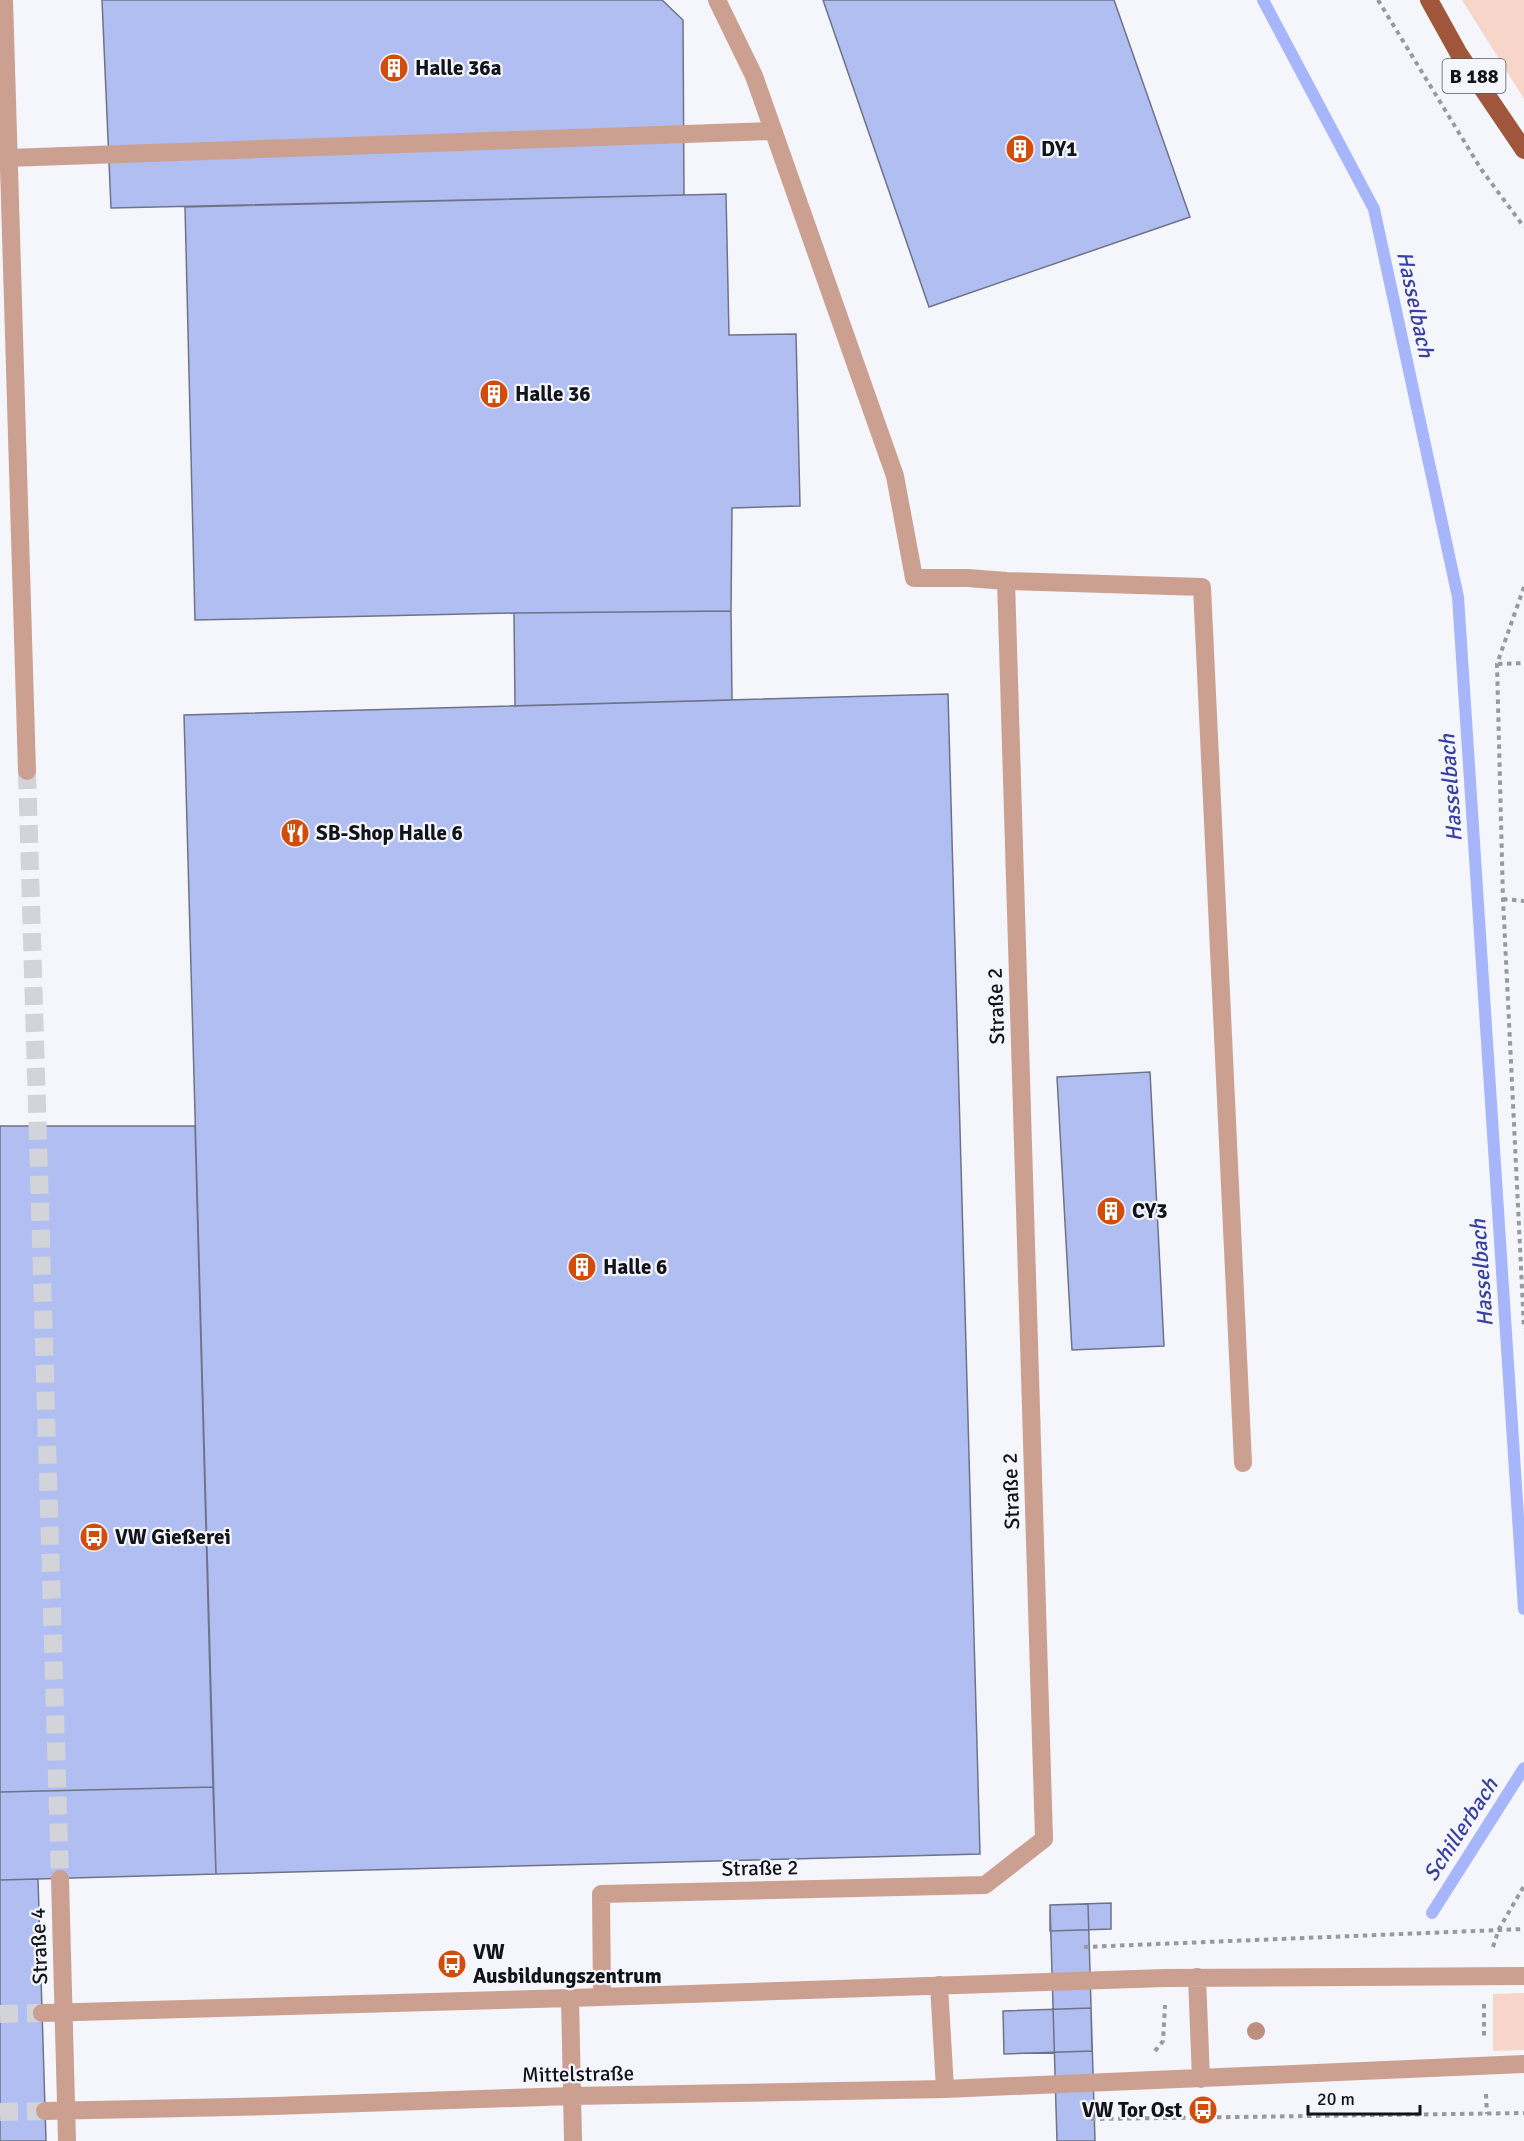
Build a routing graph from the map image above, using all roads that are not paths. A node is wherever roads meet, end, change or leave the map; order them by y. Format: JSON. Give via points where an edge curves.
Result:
{"nodes":[{"id":1,"x":3,"y":0,"type":"edge"},
{"id":2,"x":717,"y":0,"type":"edge"},
{"id":3,"x":1429,"y":0,"type":"edge"},
{"id":4,"x":3,"y":59,"type":"edge"},
{"id":5,"x":772,"y":131,"type":"junction"},
{"id":6,"x":1524,"y":150,"type":"edge"},
{"id":7,"x":8,"y":158,"type":"junction"},
{"id":8,"x":1006,"y":581,"type":"junction"},
{"id":9,"x":27,"y":771,"type":"tunnel mouth"},
{"id":10,"x":1243,"y":1463,"type":"dead end"},
{"id":11,"x":60,"y":1879,"type":"tunnel mouth"},
{"id":12,"x":1524,"y":1976,"type":"edge"},
{"id":13,"x":1197,"y":1977,"type":"junction"},
{"id":14,"x":939,"y":1985,"type":"junction"},
{"id":15,"x":602,"y":1997,"type":"junction"},
{"id":16,"x":570,"y":1998,"type":"junction"},
{"id":17,"x":63,"y":2012,"type":"junction"},
{"id":18,"x":42,"y":2013,"type":"tunnel mouth"},
{"id":19,"x":1524,"y":2064,"type":"edge"},
{"id":20,"x":1201,"y":2079,"type":"junction"},
{"id":21,"x":945,"y":2089,"type":"junction"},
{"id":22,"x":571,"y":2096,"type":"junction"},
{"id":23,"x":66,"y":2110,"type":"junction"},
{"id":24,"x":45,"y":2111,"type":"tunnel mouth"},
{"id":25,"x":67,"y":2141,"type":"edge"},
{"id":26,"x":573,"y":2141,"type":"edge"}],
"edges":[{"from":1,"to":4,"type":"street"},
{"from":2,"to":5,"type":"street","via":[[754,76]]},
{"from":3,"to":6,"type":"main road","number":"B 188","via":[[1459,54]]},
{"from":4,"to":7,"type":"street"},
{"from":5,"to":7,"type":"street"},
{"from":5,"to":8,"type":"street","via":[[895,476],[914,578]]},
{"from":7,"to":9,"type":"street"},
{"from":8,"to":10,"type":"street","via":[[1202,587]]},
{"from":8,"to":15,"type":"street","name":"Straße 2","via":[[1044,1839],[985,1885],[601,1894]]},
{"from":11,"to":17,"type":"street","name":"Straße 4"},
{"from":12,"to":13,"type":"street"},
{"from":13,"to":14,"type":"street"},
{"from":13,"to":20,"type":"street"},
{"from":14,"to":15,"type":"street"},
{"from":14,"to":21,"type":"street"},
{"from":15,"to":16,"type":"street"},
{"from":16,"to":17,"type":"street"},
{"from":16,"to":22,"type":"street"},
{"from":17,"to":18,"type":"street"},
{"from":17,"to":23,"type":"street"},
{"from":19,"to":20,"type":"street","name":"Mittelstraße"},
{"from":20,"to":21,"type":"street","name":"Mittelstraße"},
{"from":21,"to":22,"type":"street","name":"Mittelstraße"},
{"from":22,"to":23,"type":"street","name":"Mittelstraße"},
{"from":22,"to":26,"type":"street"},
{"from":23,"to":24,"type":"street","name":"Mittelstraße"},
{"from":23,"to":25,"type":"street"}]}
